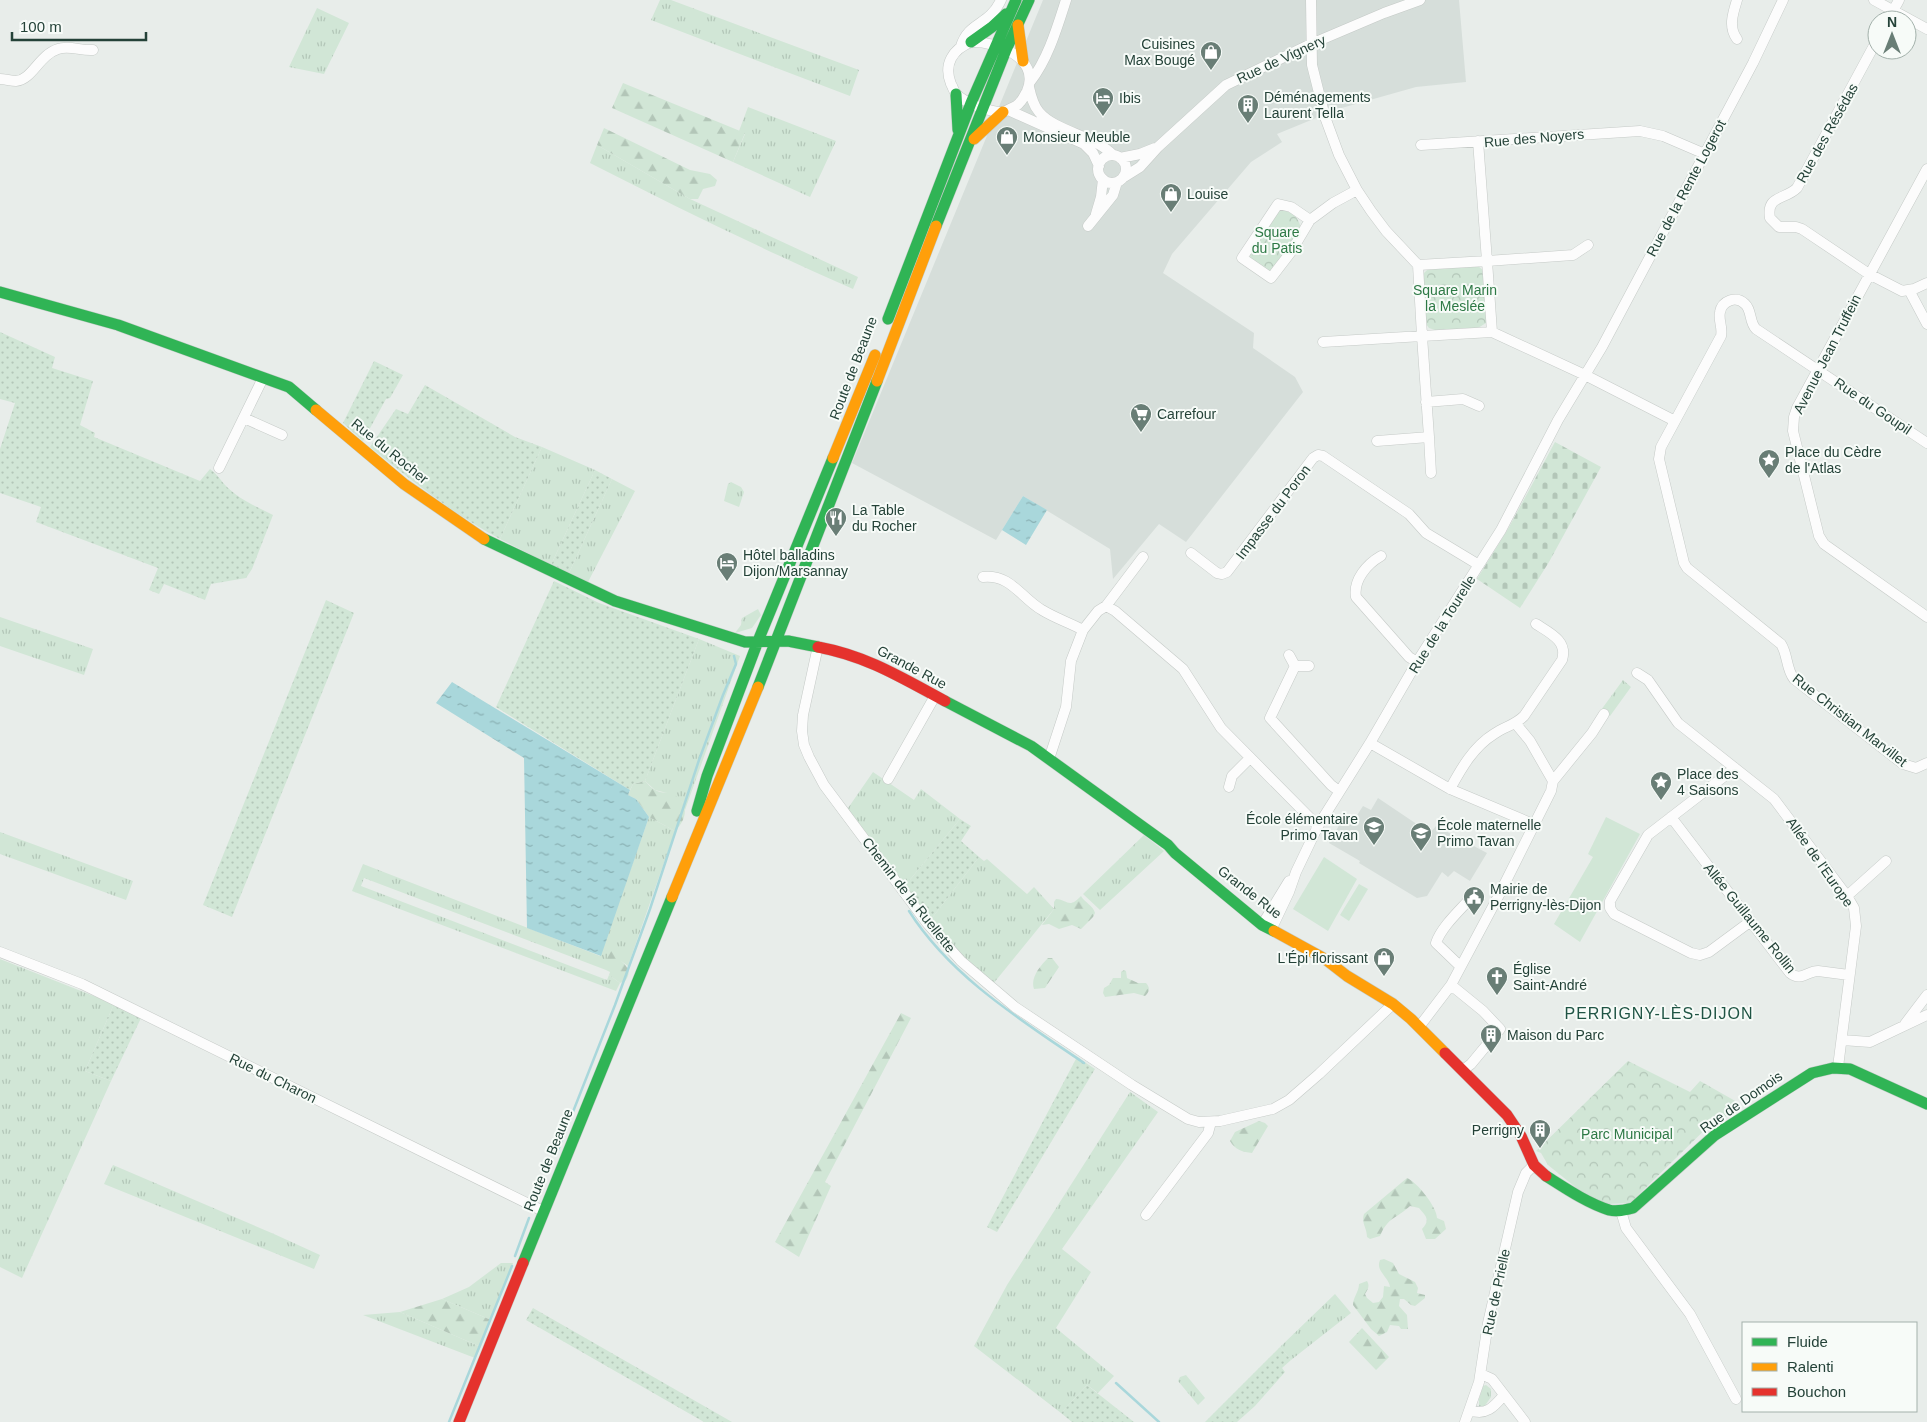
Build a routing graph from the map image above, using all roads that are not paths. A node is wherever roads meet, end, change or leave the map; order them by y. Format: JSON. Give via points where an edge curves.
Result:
{"nodes":[{"id":1,"x":1001,"y":0,"type":"edge"},
{"id":2,"x":1028,"y":0,"type":"edge"},
{"id":3,"x":1066,"y":0,"type":"edge"},
{"id":4,"x":1311,"y":0,"type":"edge"},
{"id":5,"x":1420,"y":0,"type":"edge"},
{"id":6,"x":1737,"y":0,"type":"edge"},
{"id":7,"x":1783,"y":0,"type":"edge"},
{"id":8,"x":1874,"y":0,"type":"edge"},
{"id":9,"x":1899,"y":0,"type":"edge"},
{"id":10,"x":1014,"y":4,"type":"edge"},
{"id":11,"x":1893,"y":10,"type":"joint"},
{"id":12,"x":1018,"y":24,"type":"junction"},
{"id":13,"x":1737,"y":38,"type":"dead end"},
{"id":14,"x":966,"y":44,"type":"junction"},
{"id":15,"x":1311,"y":44,"type":"junction"},
{"id":16,"x":995,"y":45,"type":"junction"},
{"id":17,"x":93,"y":50,"type":"dead end"},
{"id":18,"x":1006,"y":50,"type":"junction"},
{"id":19,"x":1046,"y":55,"type":"junction"},
{"id":20,"x":1867,"y":58,"type":"edge"},
{"id":21,"x":1024,"y":62,"type":"junction"},
{"id":22,"x":0,"y":79,"type":"edge"},
{"id":23,"x":1029,"y":85,"type":"junction"},
{"id":24,"x":956,"y":94,"type":"junction"},
{"id":25,"x":972,"y":104,"type":"junction"},
{"id":26,"x":983,"y":108,"type":"junction"},
{"id":27,"x":1006,"y":111,"type":"junction"},
{"id":28,"x":958,"y":139,"type":"junction"},
{"id":29,"x":1478,"y":141,"type":"junction"},
{"id":30,"x":969,"y":143,"type":"junction"},
{"id":31,"x":1421,"y":145,"type":"dead end"},
{"id":32,"x":1158,"y":147,"type":"junction"},
{"id":33,"x":1705,"y":154,"type":"junction"},
{"id":34,"x":1117,"y":156,"type":"junction"},
{"id":35,"x":1099,"y":166,"type":"junction"},
{"id":36,"x":1927,"y":169,"type":"edge"},
{"id":37,"x":1103,"y":179,"type":"junction"},
{"id":38,"x":1120,"y":180,"type":"junction"},
{"id":39,"x":1357,"y":190,"type":"junction"},
{"id":40,"x":1096,"y":215,"type":"junction"},
{"id":41,"x":1310,"y":220,"type":"junction"},
{"id":42,"x":1088,"y":226,"type":"dead end"},
{"id":43,"x":1588,"y":245,"type":"dead end"},
{"id":44,"x":1487,"y":261,"type":"junction"},
{"id":45,"x":1418,"y":265,"type":"junction"},
{"id":46,"x":1869,"y":274,"type":"junction"},
{"id":47,"x":1927,"y":283,"type":"edge"},
{"id":48,"x":1909,"y":290,"type":"junction"},
{"id":49,"x":0,"y":292,"type":"edge"},
{"id":50,"x":1927,"y":324,"type":"edge"},
{"id":51,"x":1492,"y":332,"type":"junction"},
{"id":52,"x":1422,"y":336,"type":"junction"},
{"id":53,"x":1323,"y":342,"type":"dead end"},
{"id":54,"x":1819,"y":370,"type":"junction"},
{"id":55,"x":1585,"y":375,"type":"junction"},
{"id":56,"x":263,"y":378,"type":"junction"},
{"id":57,"x":1426,"y":402,"type":"junction"},
{"id":58,"x":1479,"y":406,"type":"dead end"},
{"id":59,"x":244,"y":418,"type":"junction"},
{"id":60,"x":1675,"y":421,"type":"junction"},
{"id":61,"x":282,"y":434,"type":"dead end"},
{"id":62,"x":1429,"y":437,"type":"junction"},
{"id":63,"x":1377,"y":441,"type":"dead end"},
{"id":64,"x":1927,"y":442,"type":"edge"},
{"id":65,"x":219,"y":468,"type":"dead end"},
{"id":66,"x":1432,"y":473,"type":"dead end"},
{"id":67,"x":1191,"y":553,"type":"dead end"},
{"id":68,"x":1382,"y":556,"type":"dead end"},
{"id":69,"x":1144,"y":557,"type":"dead end"},
{"id":70,"x":1479,"y":565,"type":"junction"},
{"id":71,"x":983,"y":578,"type":"dead end"},
{"id":72,"x":1106,"y":606,"type":"junction"},
{"id":73,"x":1927,"y":617,"type":"edge"},
{"id":74,"x":1536,"y":624,"type":"dead end"},
{"id":75,"x":1084,"y":630,"type":"junction"},
{"id":76,"x":758,"y":641,"type":"junction"},
{"id":77,"x":774,"y":641,"type":"junction"},
{"id":78,"x":818,"y":646,"type":"junction"},
{"id":79,"x":1289,"y":655,"type":"dead end"},
{"id":80,"x":1417,"y":662,"type":"junction"},
{"id":81,"x":1295,"y":666,"type":"junction"},
{"id":82,"x":1309,"y":666,"type":"dead end"},
{"id":83,"x":1637,"y":673,"type":"dead end"},
{"id":84,"x":934,"y":696,"type":"junction"},
{"id":85,"x":1604,"y":714,"type":"dead end"},
{"id":86,"x":1516,"y":724,"type":"junction"},
{"id":87,"x":1370,"y":744,"type":"junction"},
{"id":88,"x":1250,"y":758,"type":"junction"},
{"id":89,"x":1049,"y":759,"type":"junction"},
{"id":90,"x":1927,"y":763,"type":"edge"},
{"id":91,"x":1734,"y":768,"type":"junction"},
{"id":92,"x":888,"y":779,"type":"dead end"},
{"id":93,"x":1554,"y":781,"type":"junction"},
{"id":94,"x":1229,"y":787,"type":"dead end"},
{"id":95,"x":1450,"y":789,"type":"junction"},
{"id":96,"x":1339,"y":791,"type":"junction"},
{"id":97,"x":1670,"y":817,"type":"junction"},
{"id":98,"x":1534,"y":824,"type":"junction"},
{"id":99,"x":1318,"y":826,"type":"junction"},
{"id":100,"x":1886,"y":861,"type":"dead end"},
{"id":101,"x":1847,"y":896,"type":"junction"},
{"id":102,"x":1468,"y":901,"type":"dead end"},
{"id":103,"x":665,"y":910,"type":"junction"},
{"id":104,"x":1751,"y":921,"type":"junction"},
{"id":105,"x":1267,"y":927,"type":"junction"},
{"id":106,"x":0,"y":952,"type":"edge"},
{"id":107,"x":1460,"y":966,"type":"junction"},
{"id":108,"x":1849,"y":975,"type":"junction"},
{"id":109,"x":1451,"y":985,"type":"junction"},
{"id":110,"x":1927,"y":995,"type":"edge"},
{"id":111,"x":1393,"y":1004,"type":"junction"},
{"id":112,"x":1927,"y":1015,"type":"edge"},
{"id":113,"x":1420,"y":1027,"type":"junction"},
{"id":114,"x":1902,"y":1027,"type":"junction"},
{"id":115,"x":1842,"y":1040,"type":"junction"},
{"id":116,"x":1838,"y":1067,"type":"junction"},
{"id":117,"x":1463,"y":1070,"type":"junction"},
{"id":118,"x":1927,"y":1104,"type":"edge"},
{"id":119,"x":1211,"y":1122,"type":"junction"},
{"id":120,"x":1534,"y":1165,"type":"junction"},
{"id":121,"x":543,"y":1211,"type":"junction"},
{"id":122,"x":1621,"y":1211,"type":"junction"},
{"id":123,"x":1146,"y":1215,"type":"dead end"},
{"id":124,"x":1481,"y":1374,"type":"junction"},
{"id":125,"x":1504,"y":1395,"type":"junction"},
{"id":126,"x":1736,"y":1400,"type":"dead end"},
{"id":127,"x":1470,"y":1410,"type":"junction"},
{"id":128,"x":459,"y":1422,"type":"edge"},
{"id":129,"x":1465,"y":1422,"type":"edge"},
{"id":130,"x":1525,"y":1422,"type":"edge"}],
"edges":[{"from":1,"to":14,"type":"street","via":[[990,18],[968,31]]},
{"from":2,"to":12,"type":"main road","name":"Route de Beaune"},
{"from":3,"to":19,"type":"street"},
{"from":4,"to":15,"type":"street"},
{"from":5,"to":15,"type":"street","name":"Rue de Vignery"},
{"from":6,"to":13,"type":"street","via":[[1732,25]]},
{"from":7,"to":33,"type":"street","name":"Rue de la Rente Logerot"},
{"from":8,"to":11,"type":"street"},
{"from":9,"to":11,"type":"street"},
{"from":10,"to":14,"type":"main road","via":[[992,27]]},
{"from":10,"to":16,"type":"main road","name":"Route de Beaune"},
{"from":12,"to":18,"type":"main road","name":"Route de Beaune"},
{"from":12,"to":21,"type":"main road"},
{"from":14,"to":16,"type":"street","via":[[984,42]]},
{"from":14,"to":24,"type":"street","via":[[955,51],[948,63],[948,77]]},
{"from":15,"to":32,"type":"street","name":"Rue de Vignery","via":[[1226,85]]},
{"from":15,"to":39,"type":"street","via":[[1312,65],[1326,117],[1339,155]]},
{"from":16,"to":18,"type":"street"},
{"from":16,"to":25,"type":"main road","name":"Route de Beaune"},
{"from":17,"to":22,"type":"street","via":[[64,47],[40,60],[24,79]]},
{"from":18,"to":21,"type":"street"},
{"from":18,"to":26,"type":"main road","name":"Route de Beaune"},
{"from":19,"to":21,"type":"street"},
{"from":19,"to":23,"type":"street"},
{"from":20,"to":46,"type":"street","name":"Rue des Résédas","via":[[1797,188],[1773,201],[1769,213],[1778,227],[1802,229]]},
{"from":21,"to":23,"type":"street"},
{"from":23,"to":27,"type":"street","via":[[1024,99]]},
{"from":23,"to":34,"type":"street","via":[[1034,104],[1044,117]]},
{"from":24,"to":25,"type":"street"},
{"from":24,"to":28,"type":"main road"},
{"from":25,"to":26,"type":"street"},
{"from":25,"to":28,"type":"main road","name":"Route de Beaune"},
{"from":26,"to":27,"type":"street"},
{"from":26,"to":30,"type":"main road","name":"Route de Beaune"},
{"from":27,"to":30,"type":"main road"},
{"from":27,"to":35,"type":"street","via":[[1084,144]]},
{"from":28,"to":76,"type":"main road","name":"Route de Beaune","via":[[868,373]]},
{"from":29,"to":31,"type":"street"},
{"from":29,"to":33,"type":"street","name":"Rue des Noyers","via":[[1640,131],[1663,136]]},
{"from":29,"to":44,"type":"street","name":"Rue des Noyers"},
{"from":30,"to":77,"type":"main road","name":"Route de Beaune"},
{"from":32,"to":34,"type":"street","name":"Rue de Vignery","via":[[1140,154]]},
{"from":32,"to":38,"type":"street","name":"Rue de Vignery","via":[[1140,167]]},
{"from":33,"to":55,"type":"street","name":"Rue de la Rente Logerot"},
{"from":34,"to":35,"type":"street","via":[[1104,159]]},
{"from":34,"to":38,"type":"street","via":[[1126,167]]},
{"from":35,"to":37,"type":"street"},
{"from":36,"to":46,"type":"street","name":"Avenue Jean Truffein"},
{"from":37,"to":38,"type":"street","via":[[1107,182]]},
{"from":37,"to":40,"type":"street"},
{"from":38,"to":40,"type":"street","via":[[1105,207]]},
{"from":39,"to":41,"type":"street"},
{"from":39,"to":45,"type":"street","via":[[1386,231]]},
{"from":40,"to":42,"type":"street"},
{"from":41,"to":41,"type":"street","via":[[1272,278],[1242,258],[1278,204]]},
{"from":43,"to":44,"type":"street","via":[[1573,254]]},
{"from":44,"to":45,"type":"street"},
{"from":44,"to":51,"type":"street"},
{"from":45,"to":52,"type":"street"},
{"from":46,"to":48,"type":"street","via":[[1902,291]]},
{"from":46,"to":54,"type":"street","name":"Avenue Jean Truffein"},
{"from":47,"to":48,"type":"street"},
{"from":48,"to":50,"type":"street"},
{"from":49,"to":56,"type":"main road","name":"Rue du Rocher","via":[[118,325]]},
{"from":51,"to":52,"type":"street"},
{"from":51,"to":55,"type":"street"},
{"from":52,"to":53,"type":"street"},
{"from":52,"to":57,"type":"street"},
{"from":54,"to":60,"type":"street","name":"Rue du Goupil","via":[[1756,329],[1746,304],[1738,300],[1728,301],[1720,312],[1721,336]]},
{"from":54,"to":64,"type":"street","name":"Rue du Goupil"},
{"from":54,"to":73,"type":"street","name":"Avenue Jean Truffein","via":[[1797,408],[1793,431],[1818,536],[1824,544]]},
{"from":55,"to":60,"type":"street"},
{"from":55,"to":70,"type":"street","name":"Rue de la Tourelle"},
{"from":56,"to":59,"type":"street"},
{"from":56,"to":76,"type":"main road","name":"Rue du Rocher","via":[[289,387],[404,484],[480,537],[615,601],[745,642]]},
{"from":57,"to":58,"type":"street","via":[[1463,399]]},
{"from":57,"to":62,"type":"street"},
{"from":59,"to":61,"type":"street"},
{"from":59,"to":65,"type":"street"},
{"from":60,"to":90,"type":"street","name":"Rue Christian Marvillet","via":[[1661,447],[1659,459],[1687,568],[1781,644],[1794,679],[1903,764],[1916,768]]},
{"from":62,"to":63,"type":"street"},
{"from":62,"to":66,"type":"street"},
{"from":67,"to":70,"type":"street","name":"Impasse du Poron","via":[[1217,573],[1227,572],[1318,455],[1409,514],[1426,533]]},
{"from":68,"to":80,"type":"street","via":[[1371,562],[1356,582],[1356,597]]},
{"from":69,"to":72,"type":"street"},
{"from":70,"to":80,"type":"street","name":"Rue de la Tourelle"},
{"from":71,"to":75,"type":"street","via":[[994,576],[1008,583],[1040,609]]},
{"from":72,"to":75,"type":"street","via":[[1098,611]]},
{"from":72,"to":88,"type":"street","via":[[1183,669],[1221,728]]},
{"from":74,"to":86,"type":"street","via":[[1558,639],[1564,653],[1531,707]]},
{"from":75,"to":89,"type":"street","via":[[1071,661],[1066,707]]},
{"from":76,"to":77,"type":"main road","name":"Rue du Rocher"},
{"from":76,"to":103,"type":"main road","name":"Route de Beaune","via":[[708,776]]},
{"from":77,"to":78,"type":"main road","name":"Grande Rue"},
{"from":77,"to":103,"type":"main road","name":"Route de Beaune"},
{"from":78,"to":84,"type":"main road","name":"Grande Rue","via":[[868,660]]},
{"from":78,"to":119,"type":"street","name":"Chemin de la Ruellette","via":[[803,714],[804,745],[824,785],[928,923],[962,961],[1015,1007],[1188,1119]]},
{"from":79,"to":81,"type":"street"},
{"from":80,"to":87,"type":"street","name":"Rue de la Tourelle"},
{"from":81,"to":82,"type":"street"},
{"from":81,"to":96,"type":"street","via":[[1270,718]]},
{"from":83,"to":91,"type":"street","name":"Allée de l'Europe","via":[[1648,680],[1678,723]]},
{"from":84,"to":89,"type":"main road","name":"Grande Rue","via":[[1018,739]]},
{"from":84,"to":92,"type":"street"},
{"from":85,"to":93,"type":"street"},
{"from":86,"to":93,"type":"street"},
{"from":86,"to":95,"type":"street","via":[[1496,732],[1480,745],[1462,766]]},
{"from":87,"to":95,"type":"street"},
{"from":87,"to":96,"type":"street","name":"Rue de la Tourelle"},
{"from":88,"to":94,"type":"street","via":[[1232,776]]},
{"from":88,"to":99,"type":"street"},
{"from":89,"to":105,"type":"main road","name":"Grande Rue","via":[[1168,844]]},
{"from":91,"to":97,"type":"street"},
{"from":91,"to":101,"type":"street","name":"Allée de l'Europe","via":[[1779,804]]},
{"from":93,"to":98,"type":"street"},
{"from":95,"to":98,"type":"street"},
{"from":96,"to":99,"type":"street","name":"Rue de la Tourelle"},
{"from":97,"to":104,"type":"street","name":"Allée Guillaume Rollin"},
{"from":97,"to":104,"type":"street","via":[[1644,839],[1610,901],[1612,912],[1700,955]]},
{"from":98,"to":107,"type":"street"},
{"from":99,"to":105,"type":"street","name":"Rue de la Tourelle"},
{"from":100,"to":101,"type":"street"},
{"from":101,"to":108,"type":"street","name":"Allée de l'Europe","via":[[1856,917]]},
{"from":102,"to":107,"type":"street","via":[[1436,943]]},
{"from":103,"to":121,"type":"main road","name":"Route de Beaune"},
{"from":104,"to":108,"type":"street","name":"Allée Guillaume Rollin","via":[[1795,977],[1814,971]]},
{"from":105,"to":111,"type":"main road","name":"Grande Rue","via":[[1325,959]]},
{"from":106,"to":121,"type":"street","name":"Rue du Charon","via":[[82,984]]},
{"from":107,"to":109,"type":"street"},
{"from":108,"to":115,"type":"street","name":"Allée de l'Europe"},
{"from":109,"to":113,"type":"street"},
{"from":109,"to":117,"type":"street","via":[[1484,1011],[1500,1029]]},
{"from":110,"to":114,"type":"street"},
{"from":111,"to":113,"type":"main road","name":"Grande Rue"},
{"from":111,"to":119,"type":"street","via":[[1281,1105]]},
{"from":112,"to":114,"type":"street"},
{"from":113,"to":117,"type":"main road","name":"Grande Rue"},
{"from":114,"to":115,"type":"street","via":[[1870,1042]]},
{"from":115,"to":116,"type":"street","name":"Allée de l'Europe"},
{"from":116,"to":118,"type":"main road","via":[[1860,1072]]},
{"from":116,"to":122,"type":"main road","name":"Rue de Domois","via":[[1807,1074],[1724,1129],[1641,1202]]},
{"from":117,"to":120,"type":"main road","name":"Grande Rue","via":[[1507,1114]]},
{"from":119,"to":123,"type":"street","via":[[1208,1133]]},
{"from":120,"to":122,"type":"main road","name":"Grande Rue","via":[[1574,1193],[1610,1210]]},
{"from":120,"to":124,"type":"street","name":"Rue de Prielle","via":[[1518,1192],[1488,1324]]},
{"from":121,"to":128,"type":"main road","name":"Route de Beaune"},
{"from":122,"to":126,"type":"street","via":[[1626,1228],[1690,1314]]},
{"from":124,"to":125,"type":"street","via":[[1490,1377]]},
{"from":124,"to":127,"type":"street","name":"Rue de Prielle"},
{"from":125,"to":127,"type":"street","via":[[1488,1411],[1477,1413]]},
{"from":125,"to":130,"type":"street"},
{"from":127,"to":129,"type":"street","name":"Rue de Prielle"}]}
